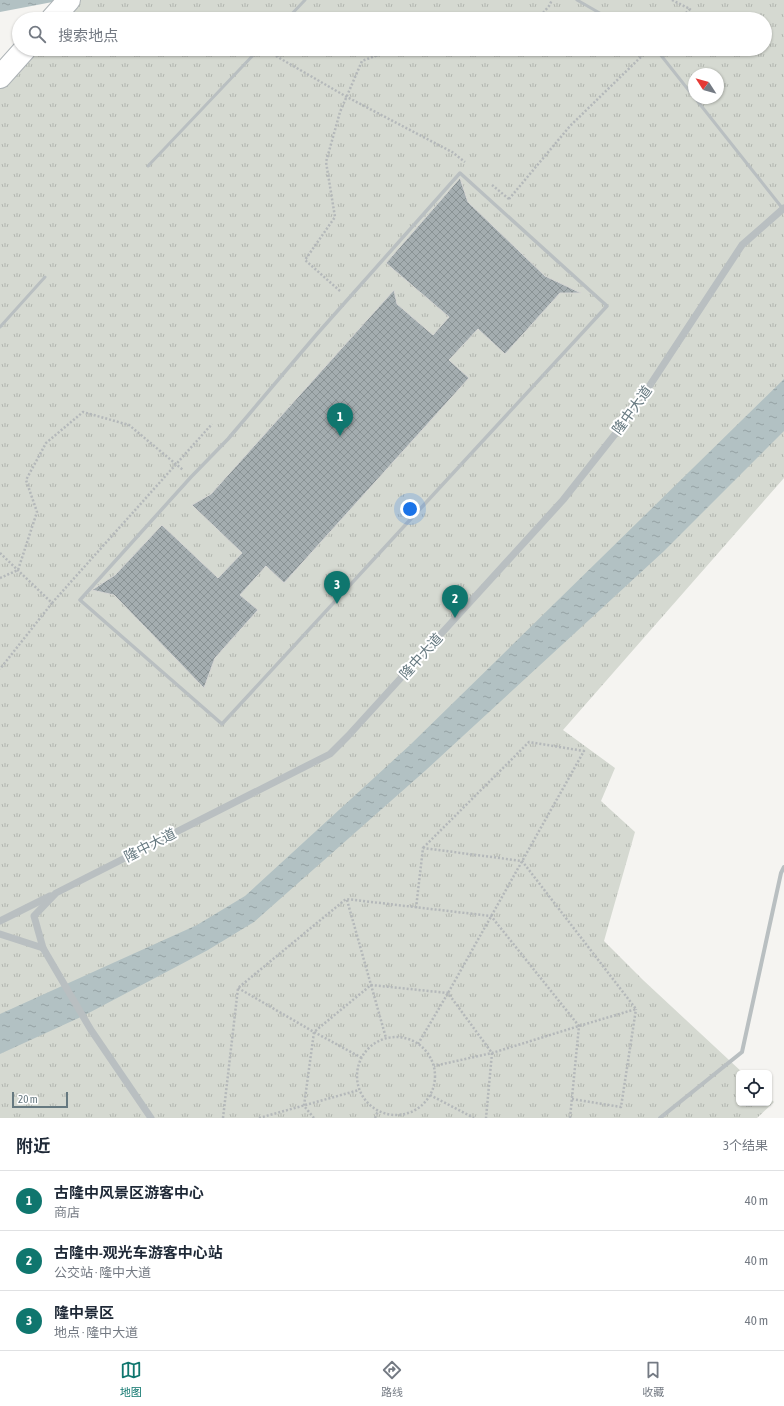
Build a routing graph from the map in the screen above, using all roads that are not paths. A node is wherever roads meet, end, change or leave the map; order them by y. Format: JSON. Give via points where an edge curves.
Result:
{"nodes":[{"id":1,"x":69,"y":0,"type":"edge"},
{"id":2,"x":305,"y":0,"type":"edge"},
{"id":3,"x":577,"y":0,"type":"edge"},
{"id":4,"x":58,"y":12,"type":"edge"},
{"id":5,"x":294,"y":12,"type":"edge"},
{"id":6,"x":598,"y":12,"type":"edge"},
{"id":7,"x":19,"y":56,"type":"edge"},
{"id":8,"x":251,"y":56,"type":"edge"},
{"id":9,"x":661,"y":56,"type":"edge"},
{"id":10,"x":0,"y":77,"type":"edge"},
{"id":11,"x":688,"y":90,"type":"edge"},
{"id":12,"x":699,"y":104,"type":"edge"},
{"id":13,"x":148,"y":166,"type":"dead end"},
{"id":14,"x":784,"y":209,"type":"edge"},
{"id":15,"x":45,"y":277,"type":"dead end"},
{"id":16,"x":0,"y":327,"type":"edge"},
{"id":17,"x":191,"y":477,"type":"joint"},
{"id":18,"x":784,"y":867,"type":"edge"},
{"id":19,"x":56,"y":893,"type":"junction"},
{"id":20,"x":0,"y":921,"type":"edge"},
{"id":21,"x":0,"y":934,"type":"edge"},
{"id":22,"x":43,"y":948,"type":"junction"},
{"id":23,"x":152,"y":1118,"type":"edge"},
{"id":24,"x":660,"y":1118,"type":"edge"}],
"edges":[{"from":1,"to":4,"type":"main road"},
{"from":2,"to":5,"type":"lane"},
{"from":3,"to":6,"type":"lane"},
{"from":7,"to":10,"type":"main road"},
{"from":8,"to":13,"type":"lane"},
{"from":9,"to":11,"type":"lane"},
{"from":12,"to":14,"type":"lane"},
{"from":14,"to":19,"type":"street","name":"隆中大道","via":[[742,245],[631,414],[563,500],[330,754]]},
{"from":15,"to":16,"type":"lane"},
{"from":17,"to":17,"type":"street","via":[[80,600],[222,724],[606,306],[460,173]]},
{"from":18,"to":24,"type":"street","via":[[742,1052]]},
{"from":19,"to":20,"type":"street"},
{"from":19,"to":22,"type":"street","name":"隆中大道","via":[[34,916]]},
{"from":21,"to":22,"type":"street"},
{"from":22,"to":23,"type":"street","name":"隆中大道","via":[[91,1030]]}]}
